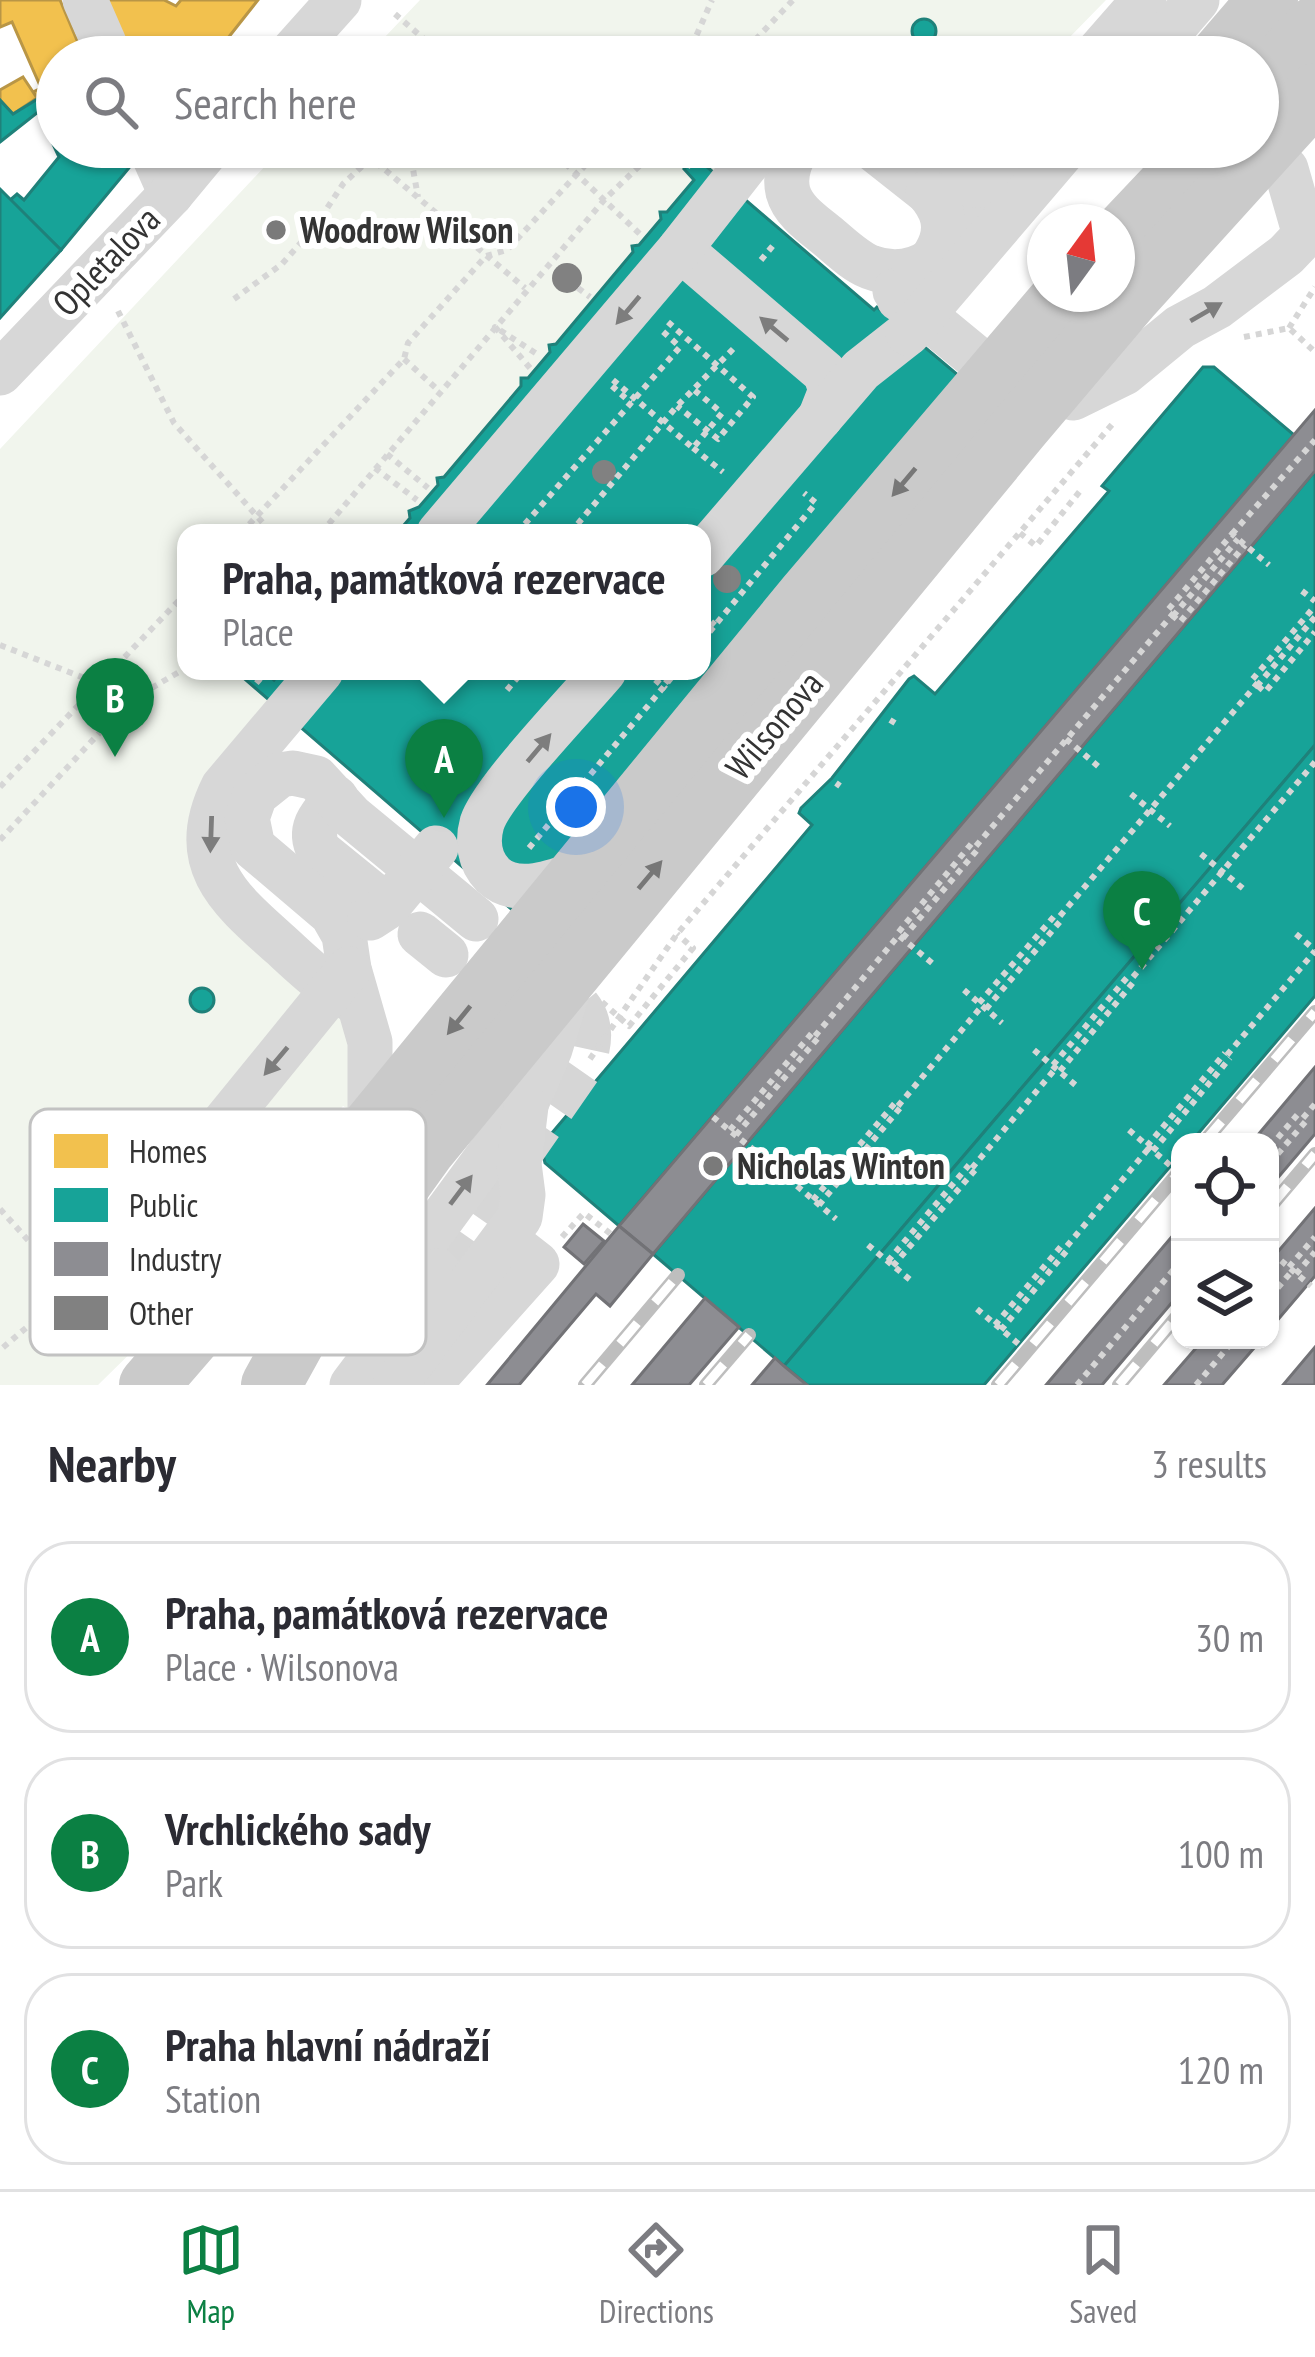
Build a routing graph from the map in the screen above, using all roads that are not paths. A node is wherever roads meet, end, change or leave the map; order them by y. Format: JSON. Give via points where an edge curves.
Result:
{"nodes":[{"id":1,"x":85,"y":0,"type":"edge"},
{"id":2,"x":339,"y":0,"type":"edge"},
{"id":3,"x":1144,"y":0,"type":"edge"},
{"id":4,"x":1197,"y":0,"type":"edge"},
{"id":5,"x":1268,"y":0,"type":"edge"},
{"id":6,"x":1315,"y":26,"type":"edge"},
{"id":7,"x":101,"y":36,"type":"edge"},
{"id":8,"x":307,"y":36,"type":"edge"},
{"id":9,"x":1112,"y":36,"type":"edge"},
{"id":10,"x":1166,"y":36,"type":"edge"},
{"id":11,"x":1237,"y":36,"type":"edge"},
{"id":12,"x":1279,"y":65,"type":"edge"},
{"id":13,"x":1315,"y":93,"type":"edge"},
{"id":14,"x":1279,"y":133,"type":"edge"},
{"id":15,"x":1300,"y":155,"type":"edge"},
{"id":16,"x":159,"y":168,"type":"edge"},
{"id":17,"x":193,"y":168,"type":"edge"},
{"id":18,"x":721,"y":168,"type":"edge"},
{"id":19,"x":789,"y":168,"type":"edge"},
{"id":20,"x":909,"y":168,"type":"edge"},
{"id":21,"x":930,"y":168,"type":"edge"},
{"id":22,"x":1010,"y":168,"type":"edge"},
{"id":23,"x":1047,"y":168,"type":"edge"},
{"id":24,"x":1133,"y":168,"type":"edge"},
{"id":25,"x":1184,"y":168,"type":"edge"},
{"id":26,"x":1247,"y":168,"type":"edge"},
{"id":27,"x":942,"y":186,"type":"junction"},
{"id":28,"x":171,"y":194,"type":"junction"},
{"id":29,"x":1108,"y":204,"type":"edge"},
{"id":30,"x":1135,"y":220,"type":"edge"},
{"id":31,"x":662,"y":244,"type":"junction"},
{"id":32,"x":860,"y":262,"type":"junction"},
{"id":33,"x":897,"y":324,"type":"junction"},
{"id":34,"x":1073,"y":344,"type":"edge"},
{"id":35,"x":0,"y":373,"type":"edge"},
{"id":36,"x":820,"y":418,"type":"junction"},
{"id":37,"x":998,"y":454,"type":"junction"},
{"id":38,"x":431,"y":510,"type":"edge"},
{"id":39,"x":719,"y":569,"type":"edge"},
{"id":40,"x":313,"y":680,"type":"edge"},
{"id":41,"x":596,"y":680,"type":"edge"},
{"id":42,"x":336,"y":798,"type":"junction"},
{"id":43,"x":489,"y":807,"type":"junction"},
{"id":44,"x":559,"y":856,"type":"junction"},
{"id":45,"x":372,"y":894,"type":"dead end"},
{"id":46,"x":332,"y":914,"type":"junction"},
{"id":47,"x":476,"y":920,"type":"dead end"},
{"id":48,"x":575,"y":965,"type":"junction"},
{"id":49,"x":346,"y":988,"type":"junction"},
{"id":50,"x":526,"y":1104,"type":"junction"},
{"id":51,"x":237,"y":1109,"type":"edge"},
{"id":52,"x":370,"y":1109,"type":"edge"},
{"id":53,"x":384,"y":1109,"type":"edge"},
{"id":54,"x":426,"y":1152,"type":"edge"},
{"id":55,"x":426,"y":1240,"type":"edge"},
{"id":56,"x":521,"y":1252,"type":"junction"},
{"id":57,"x":437,"y":1271,"type":"tunnel mouth"},
{"id":58,"x":426,"y":1286,"type":"edge"},
{"id":59,"x":426,"y":1352,"type":"edge"},
{"id":60,"x":286,"y":1355,"type":"edge"},
{"id":61,"x":374,"y":1355,"type":"edge"},
{"id":62,"x":423,"y":1355,"type":"edge"},
{"id":63,"x":271,"y":1385,"type":"edge"},
{"id":64,"x":352,"y":1385,"type":"edge"},
{"id":65,"x":395,"y":1385,"type":"edge"},
{"id":66,"x":429,"y":1385,"type":"edge"}],
"edges":[{"from":1,"to":7,"type":"street"},
{"from":2,"to":8,"type":"street"},
{"from":3,"to":9,"type":"street"},
{"from":4,"to":10,"type":"street"},
{"from":5,"to":11,"type":"main road"},
{"from":6,"to":12,"type":"main road"},
{"from":13,"to":14,"type":"main road","name":"Wilsonova"},
{"from":34,"to":15,"type":"main road","one_way":true},
{"from":16,"to":28,"type":"street"},
{"from":17,"to":28,"type":"street","name":"Opletalova"},
{"from":18,"to":31,"type":"street"},
{"from":19,"to":32,"type":"street","via":[[793,205]]},
{"from":20,"to":27,"type":"street"},
{"from":21,"to":27,"type":"street"},
{"from":22,"to":27,"type":"street","via":[[982,188]]},
{"from":23,"to":33,"type":"street","bridge":true},
{"from":24,"to":29,"type":"main road"},
{"from":25,"to":30,"type":"main road"},
{"from":26,"to":37,"type":"main road","name":"Wilsonova"},
{"from":27,"to":32,"type":"street","via":[[967,205],[959,232],[939,255],[905,272]]},
{"from":27,"to":33,"type":"street","bridge":true,"via":[[940,246]]},
{"from":28,"to":35,"type":"street","name":"Opletalova"},
{"from":36,"to":31,"type":"street","one_way":true,"via":[[832,391],[825,373]]},
{"from":31,"to":38,"type":"street","one_way":true},
{"from":32,"to":34,"type":"street","via":[[1034,405]]},
{"from":33,"to":36,"type":"street"},
{"from":34,"to":37,"type":"main road"},
{"from":34,"to":44,"type":"main road","name":"Wilsonova","one_way":true},
{"from":36,"to":39,"type":"street"},
{"from":48,"to":37,"type":"main road","name":"Wilsonova","one_way":true},
{"from":40,"to":49,"type":"street","one_way":true,"via":[[223,787],[208,840],[232,902]]},
{"from":43,"to":41,"type":"street","one_way":true},
{"from":42,"to":45,"type":"street","via":[[316,822],[314,842]]},
{"from":42,"to":46,"type":"street","via":[[316,778],[292,772],[254,795],[247,818],[253,848]]},
{"from":42,"to":47,"type":"street"},
{"from":43,"to":44,"type":"street","via":[[480,855],[499,880],[551,884]]},
{"from":43,"to":46,"type":"street","bridge":true,"via":[[448,834],[380,914],[351,921]]},
{"from":44,"to":53,"type":"main road","name":"Wilsonova","one_way":true},
{"from":46,"to":49,"type":"street","via":[[344,935]]},
{"from":48,"to":50,"type":"street"},
{"from":48,"to":54,"type":"main road","name":"Wilsonova"},
{"from":49,"to":51,"type":"street","one_way":true},
{"from":49,"to":52,"type":"street","via":[[370,1042]]},
{"from":55,"to":50,"type":"street","one_way":true},
{"from":50,"to":56,"type":"street"},
{"from":56,"to":59,"type":"street"},
{"from":56,"to":66,"type":"street"},
{"from":57,"to":58,"type":"street"},
{"from":60,"to":63,"type":"main road","name":"Wilsonova"},
{"from":61,"to":64,"type":"street"},
{"from":62,"to":65,"type":"street"}]}
